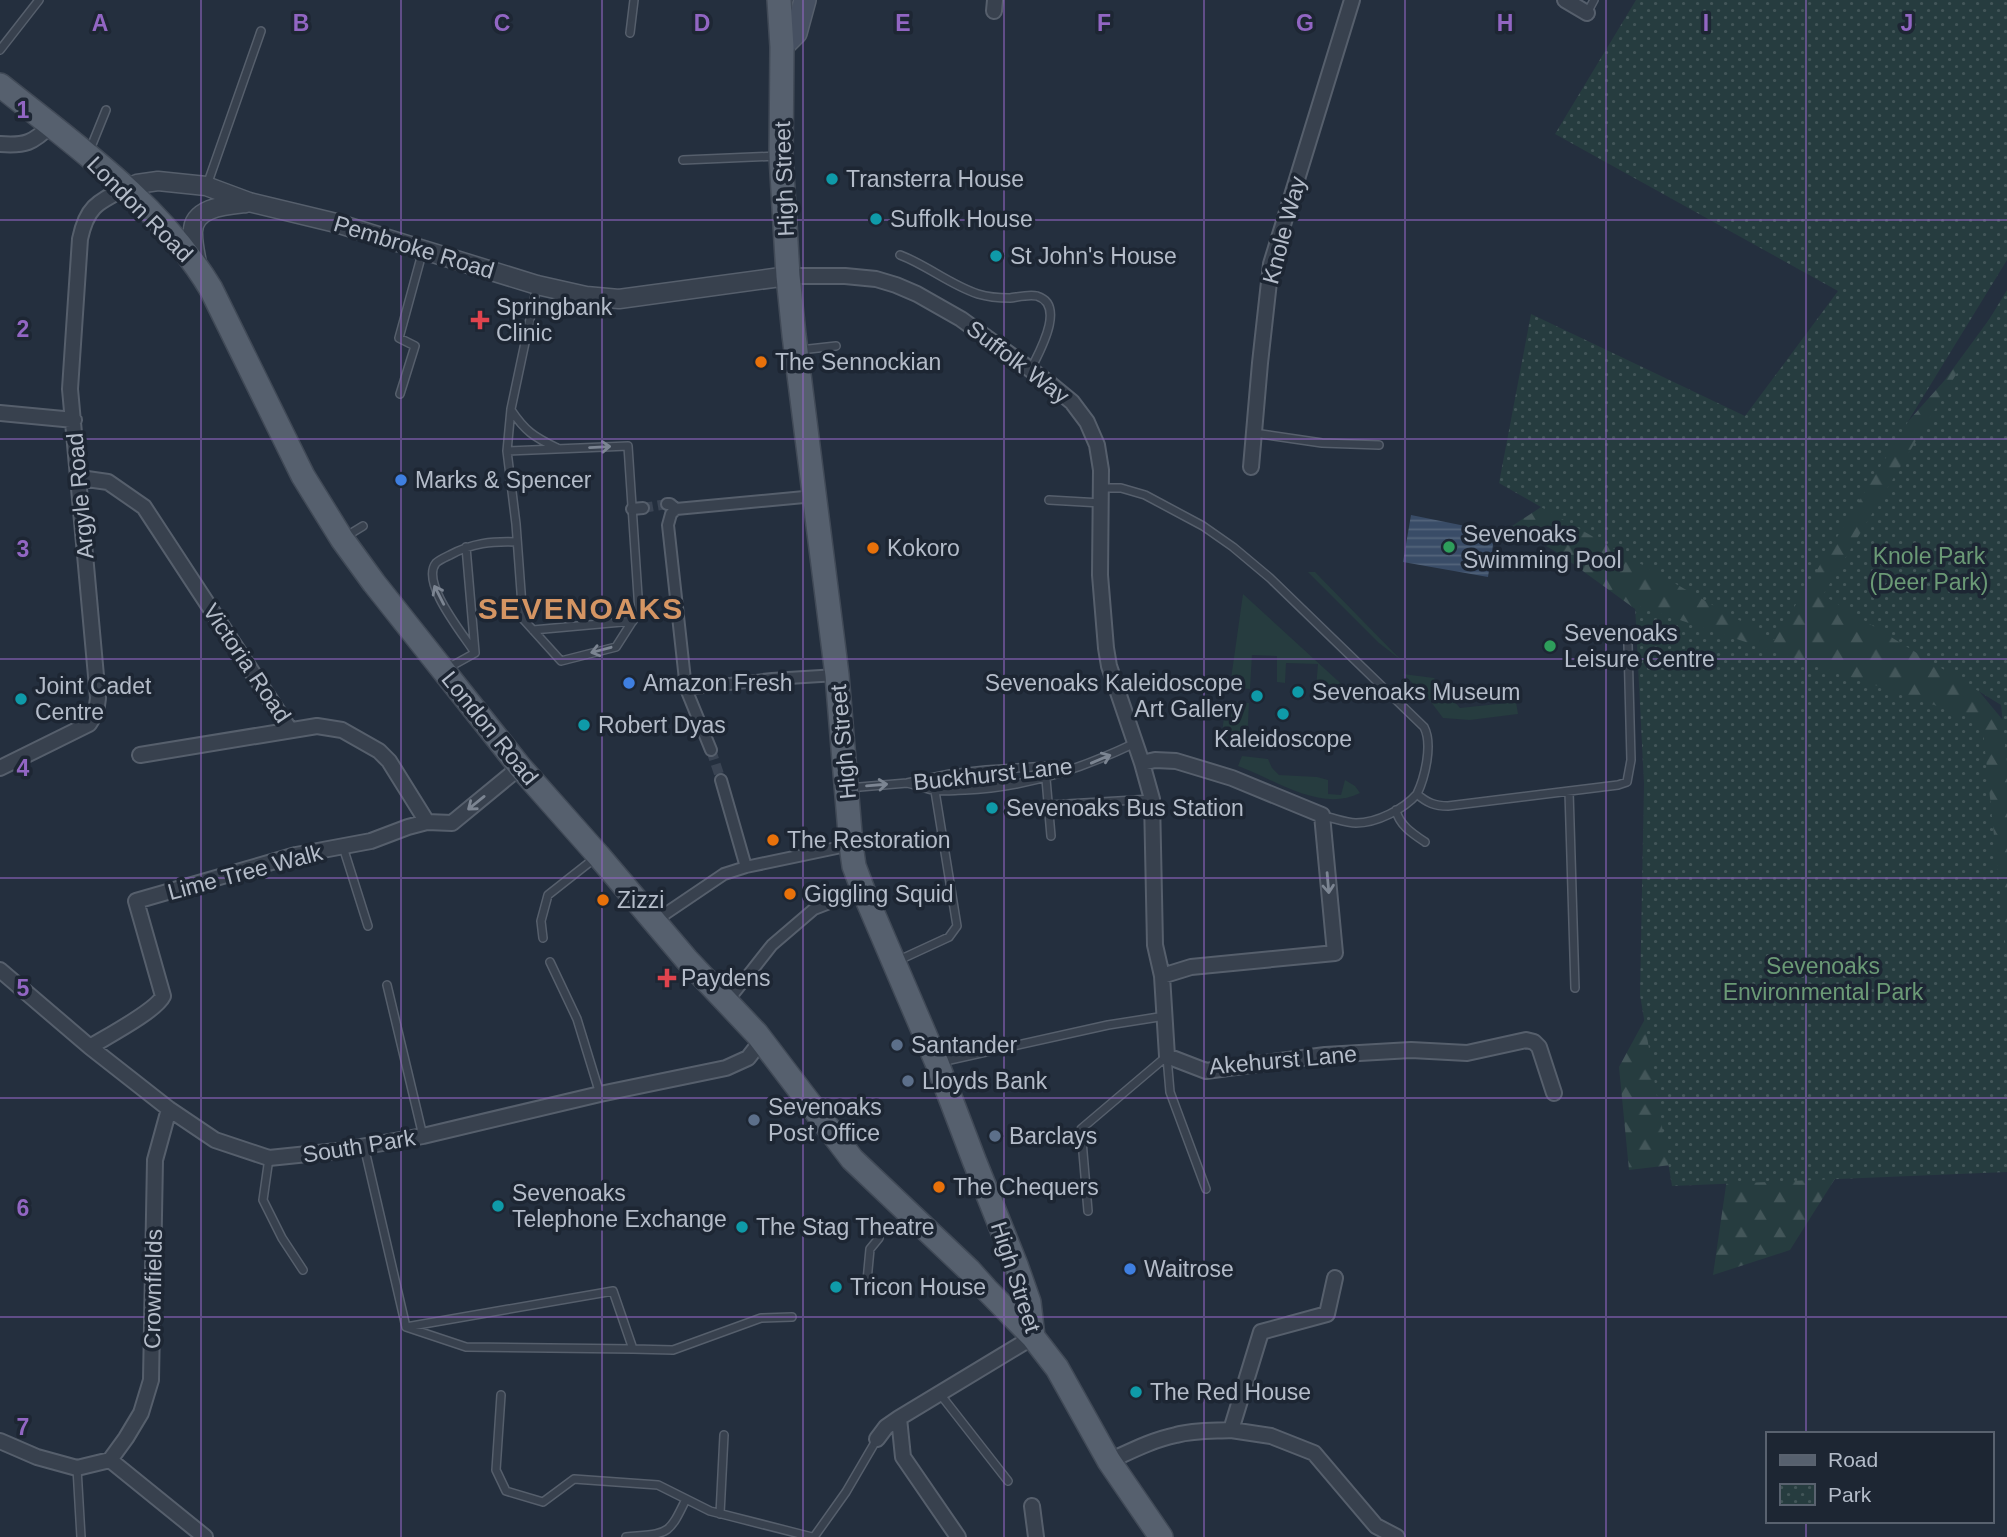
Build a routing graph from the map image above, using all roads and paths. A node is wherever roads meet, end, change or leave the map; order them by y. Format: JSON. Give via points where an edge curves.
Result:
{"nodes":[{"id":1,"x":38,"y":0,"type":"edge"},
{"id":2,"x":634,"y":0,"type":"edge"},
{"id":3,"x":779,"y":0,"type":"edge"},
{"id":4,"x":805,"y":0,"type":"edge"},
{"id":5,"x":1352,"y":0,"type":"edge"},
{"id":6,"x":1564,"y":0,"type":"edge"},
{"id":7,"x":1590,"y":6,"type":"edge"},
{"id":8,"x":261,"y":31,"type":"dead end"},
{"id":9,"x":629,"y":33,"type":"dead end"},
{"id":10,"x":782,"y":47,"type":"junction"},
{"id":11,"x":0,"y":50,"type":"edge"},
{"id":12,"x":0,"y":85,"type":"edge"},
{"id":13,"x":106,"y":110,"type":"dead end"},
{"id":14,"x":51,"y":125,"type":"junction"},
{"id":15,"x":0,"y":144,"type":"edge"},
{"id":16,"x":87,"y":155,"type":"junction"},
{"id":17,"x":781,"y":156,"type":"junction"},
{"id":18,"x":683,"y":160,"type":"dead end"},
{"id":19,"x":206,"y":186,"type":"junction"},
{"id":20,"x":126,"y":188,"type":"junction"},
{"id":21,"x":249,"y":202,"type":"junction"},
{"id":22,"x":423,"y":250,"type":"junction"},
{"id":23,"x":900,"y":255,"type":"dead end"},
{"id":24,"x":198,"y":268,"type":"junction"},
{"id":25,"x":788,"y":276,"type":"junction"},
{"id":26,"x":537,"y":285,"type":"junction"},
{"id":27,"x":836,"y":346,"type":"dead end"},
{"id":28,"x":796,"y":351,"type":"junction"},
{"id":29,"x":1031,"y":369,"type":"junction"},
{"id":30,"x":400,"y":394,"type":"dead end"},
{"id":31,"x":511,"y":409,"type":"junction"},
{"id":32,"x":0,"y":413,"type":"edge"},
{"id":33,"x":74,"y":420,"type":"junction"},
{"id":34,"x":1254,"y":433,"type":"junction"},
{"id":35,"x":1379,"y":445,"type":"dead end"},
{"id":36,"x":559,"y":449,"type":"junction"},
{"id":37,"x":507,"y":451,"type":"junction"},
{"id":38,"x":1251,"y":467,"type":"dead end"},
{"id":39,"x":79,"y":478,"type":"junction"},
{"id":40,"x":1101,"y":495,"type":"junction"},
{"id":41,"x":815,"y":496,"type":"junction"},
{"id":42,"x":1049,"y":500,"type":"dead end"},
{"id":43,"x":363,"y":526,"type":"dead end"},
{"id":44,"x":342,"y":539,"type":"junction"},
{"id":45,"x":517,"y":542,"type":"junction"},
{"id":46,"x":466,"y":547,"type":"junction"},
{"id":47,"x":633,"y":621,"type":"junction"},
{"id":48,"x":533,"y":630,"type":"junction"},
{"id":49,"x":1628,"y":645,"type":"dead end"},
{"id":50,"x":475,"y":653,"type":"junction"},
{"id":51,"x":444,"y":670,"type":"junction"},
{"id":52,"x":837,"y":675,"type":"junction"},
{"id":53,"x":686,"y":689,"type":"junction"},
{"id":54,"x":290,"y":730,"type":"junction"},
{"id":55,"x":1135,"y":743,"type":"junction"},
{"id":56,"x":711,"y":750,"type":"tunnel mouth"},
{"id":57,"x":140,"y":755,"type":"dead end"},
{"id":58,"x":1142,"y":763,"type":"junction"},
{"id":59,"x":520,"y":767,"type":"junction"},
{"id":60,"x":0,"y":768,"type":"edge"},
{"id":61,"x":1066,"y":770,"type":"junction"},
{"id":62,"x":1046,"y":779,"type":"junction"},
{"id":63,"x":721,"y":780,"type":"tunnel mouth"},
{"id":64,"x":907,"y":783,"type":"junction"},
{"id":65,"x":847,"y":788,"type":"junction"},
{"id":66,"x":935,"y":790,"type":"junction"},
{"id":67,"x":1569,"y":791,"type":"junction"},
{"id":68,"x":1417,"y":794,"type":"junction"},
{"id":69,"x":1152,"y":799,"type":"junction"},
{"id":70,"x":1050,"y":805,"type":"junction"},
{"id":71,"x":1396,"y":810,"type":"junction"},
{"id":72,"x":1322,"y":816,"type":"junction"},
{"id":73,"x":427,"y":822,"type":"junction"},
{"id":74,"x":1051,"y":836,"type":"dead end"},
{"id":75,"x":1425,"y":842,"type":"dead end"},
{"id":76,"x":850,"y":845,"type":"junction"},
{"id":77,"x":343,"y":847,"type":"junction"},
{"id":78,"x":598,"y":855,"type":"junction"},
{"id":79,"x":746,"y":867,"type":"junction"},
{"id":80,"x":863,"y":890,"type":"junction"},
{"id":81,"x":653,"y":922,"type":"junction"},
{"id":82,"x":368,"y":926,"type":"dead end"},
{"id":83,"x":543,"y":938,"type":"dead end"},
{"id":84,"x":550,"y":962,"type":"dead end"},
{"id":85,"x":894,"y":963,"type":"junction"},
{"id":86,"x":0,"y":970,"type":"edge"},
{"id":87,"x":1162,"y":976,"type":"junction"},
{"id":88,"x":387,"y":985,"type":"dead end"},
{"id":89,"x":1575,"y":988,"type":"dead end"},
{"id":90,"x":727,"y":1002,"type":"junction"},
{"id":91,"x":1165,"y":1016,"type":"junction"},
{"id":92,"x":762,"y":1040,"type":"junction"},
{"id":93,"x":90,"y":1047,"type":"junction"},
{"id":94,"x":1167,"y":1056,"type":"junction"},
{"id":95,"x":937,"y":1063,"type":"junction"},
{"id":96,"x":1554,"y":1093,"type":"dead end"},
{"id":97,"x":600,"y":1094,"type":"junction"},
{"id":98,"x":169,"y":1109,"type":"junction"},
{"id":99,"x":423,"y":1136,"type":"junction"},
{"id":100,"x":363,"y":1146,"type":"junction"},
{"id":101,"x":269,"y":1158,"type":"junction"},
{"id":102,"x":1206,"y":1189,"type":"dead end"},
{"id":103,"x":1088,"y":1211,"type":"dead end"},
{"id":104,"x":879,"y":1238,"type":"dead end"},
{"id":105,"x":1016,"y":1265,"type":"junction"},
{"id":106,"x":303,"y":1270,"type":"dead end"},
{"id":107,"x":1335,"y":1278,"type":"dead end"},
{"id":108,"x":867,"y":1281,"type":"dead end"},
{"id":109,"x":986,"y":1289,"type":"junction"},
{"id":110,"x":792,"y":1317,"type":"dead end"},
{"id":111,"x":406,"y":1326,"type":"junction"},
{"id":112,"x":1033,"y":1337,"type":"junction"},
{"id":113,"x":633,"y":1349,"type":"junction"},
{"id":114,"x":501,"y":1395,"type":"dead end"},
{"id":115,"x":940,"y":1395,"type":"junction"},
{"id":116,"x":899,"y":1418,"type":"junction"},
{"id":117,"x":1231,"y":1430,"type":"junction"},
{"id":118,"x":724,"y":1435,"type":"dead end"},
{"id":119,"x":877,"y":1439,"type":"joint"},
{"id":120,"x":0,"y":1441,"type":"edge"},
{"id":121,"x":110,"y":1460,"type":"junction"},
{"id":122,"x":1109,"y":1461,"type":"junction"},
{"id":123,"x":77,"y":1468,"type":"junction"},
{"id":124,"x":1008,"y":1481,"type":"dead end"},
{"id":125,"x":686,"y":1499,"type":"junction"},
{"id":126,"x":1032,"y":1506,"type":"dead end"},
{"id":127,"x":720,"y":1514,"type":"junction"},
{"id":128,"x":81,"y":1537,"type":"edge"},
{"id":129,"x":205,"y":1537,"type":"edge"},
{"id":130,"x":626,"y":1537,"type":"edge"},
{"id":131,"x":813,"y":1537,"type":"edge"},
{"id":132,"x":958,"y":1537,"type":"edge"},
{"id":133,"x":1036,"y":1537,"type":"edge"},
{"id":134,"x":1161,"y":1537,"type":"edge"},
{"id":135,"x":1397,"y":1537,"type":"edge"}],
"edges":[{"from":1,"to":11,"type":"lane"},
{"from":2,"to":9,"type":"lane"},
{"from":3,"to":10,"type":"main road","name":"High Street"},
{"from":4,"to":10,"type":"main road","via":[[796,33]]},
{"from":5,"to":34,"type":"street","name":"Knole Way","via":[[1271,264]]},
{"from":6,"to":7,"type":"street"},
{"from":8,"to":19,"type":"lane"},
{"from":10,"to":17,"type":"main road","name":"High Street"},
{"from":12,"to":14,"type":"main road","name":"London Road"},
{"from":13,"to":16,"type":"lane"},
{"from":14,"to":15,"type":"street","via":[[26,144]]},
{"from":14,"to":16,"type":"main road","name":"London Road"},
{"from":16,"to":20,"type":"main road","name":"London Road"},
{"from":17,"to":18,"type":"lane"},
{"from":17,"to":25,"type":"main road","name":"High Street"},
{"from":19,"to":20,"type":"street","name":"Pembroke Road","via":[[158,181]]},
{"from":19,"to":21,"type":"street","name":"Pembroke Road"},
{"from":20,"to":24,"type":"main road","name":"London Road"},
{"from":20,"to":33,"type":"street","name":"Argyle Road","via":[[98,202],[82,228],[70,389]]},
{"from":21,"to":22,"type":"street","name":"Pembroke Road"},
{"from":21,"to":24,"type":"street","via":[[220,206],[193,224]]},
{"from":22,"to":26,"type":"street","name":"Pembroke Road"},
{"from":22,"to":30,"type":"lane","via":[[399,338],[415,345]]},
{"from":23,"to":29,"type":"lane","via":[[980,295],[1036,296],[1045,301],[1049,327]]},
{"from":24,"to":44,"type":"main road","name":"London Road","via":[[303,476]]},
{"from":25,"to":26,"type":"street","name":"Pembroke Road","via":[[620,299]]},
{"from":25,"to":28,"type":"main road","name":"High Street"},
{"from":25,"to":29,"type":"street","name":"Suffolk Way","via":[[853,276],[897,285],[961,320]]},
{"from":26,"to":31,"type":"lane"},
{"from":27,"to":28,"type":"lane"},
{"from":28,"to":41,"type":"main road","name":"High Street"},
{"from":29,"to":40,"type":"street","name":"Suffolk Way","via":[[1072,402],[1087,422],[1100,455]]},
{"from":31,"to":36,"type":"lane","via":[[523,428]]},
{"from":31,"to":37,"type":"lane"},
{"from":32,"to":33,"type":"street"},
{"from":33,"to":39,"type":"street","name":"Argyle Road"},
{"from":34,"to":35,"type":"lane"},
{"from":34,"to":38,"type":"street","name":"Knole Way"},
{"from":36,"to":37,"type":"lane"},
{"from":36,"to":47,"type":"lane","one_way":true,"via":[[628,446],[637,509],[639,611]]},
{"from":37,"to":45,"type":"lane"},
{"from":39,"to":54,"type":"street","name":"Victoria Road","via":[[108,482],[145,507]]},
{"from":39,"to":60,"type":"street","name":"Argyle Road","via":[[96,713],[89,724]]},
{"from":40,"to":42,"type":"lane"},
{"from":40,"to":55,"type":"street","name":"Suffolk Way","via":[[1100,575],[1106,648]]},
{"from":40,"to":68,"type":"lane","via":[[1121,488],[1145,495],[1203,526],[1257,566],[1419,720],[1429,744]]},
{"from":41,"to":52,"type":"main road","name":"High Street"},
{"from":41,"to":53,"type":"street","via":[[672,507],[668,525]]},
{"from":43,"to":44,"type":"lane"},
{"from":44,"to":51,"type":"main road","name":"London Road"},
{"from":45,"to":46,"type":"lane"},
{"from":45,"to":48,"type":"lane","via":[[523,619]]},
{"from":46,"to":50,"type":"lane"},
{"from":50,"to":46,"type":"lane","one_way":true,"via":[[435,591],[431,575],[436,563]]},
{"from":47,"to":48,"type":"lane"},
{"from":47,"to":48,"type":"lane","one_way":true,"via":[[616,647],[561,661]]},
{"from":49,"to":67,"type":"lane","via":[[1629,779],[1623,784]]},
{"from":50,"to":51,"type":"lane"},
{"from":51,"to":59,"type":"main road","name":"London Road"},
{"from":52,"to":53,"type":"street"},
{"from":52,"to":65,"type":"main road","name":"High Street"},
{"from":53,"to":56,"type":"street"},
{"from":54,"to":57,"type":"street"},
{"from":54,"to":73,"type":"street","name":"Victoria Road","via":[[317,726],[342,730],[379,751]]},
{"from":55,"to":58,"type":"street"},
{"from":61,"to":55,"type":"lane","name":"Buckhurst Lane","one_way":true},
{"from":58,"to":69,"type":"street"},
{"from":58,"to":72,"type":"street","via":[[1175,761],[1232,778]]},
{"from":59,"to":73,"type":"street","name":"Lime Tree Walk","one_way":true,"via":[[452,823]]},
{"from":59,"to":78,"type":"main road","name":"London Road"},
{"from":61,"to":62,"type":"lane"},
{"from":61,"to":64,"type":"lane","name":"Buckhurst Lane","via":[[1049,766],[986,770]]},
{"from":62,"to":66,"type":"lane","via":[[986,789]]},
{"from":62,"to":70,"type":"lane"},
{"from":63,"to":79,"type":"street"},
{"from":65,"to":64,"type":"lane","name":"Buckhurst Lane","one_way":true},
{"from":64,"to":66,"type":"lane"},
{"from":65,"to":76,"type":"main road","name":"High Street"},
{"from":66,"to":85,"type":"lane","via":[[957,926],[949,937]]},
{"from":67,"to":68,"type":"lane","via":[[1448,806],[1435,806]]},
{"from":67,"to":89,"type":"lane"},
{"from":68,"to":71,"type":"lane"},
{"from":69,"to":70,"type":"lane"},
{"from":69,"to":87,"type":"street","via":[[1155,934]]},
{"from":70,"to":74,"type":"lane"},
{"from":71,"to":72,"type":"lane","via":[[1359,823]]},
{"from":71,"to":75,"type":"lane","via":[[1401,821]]},
{"from":72,"to":87,"type":"street","one_way":true,"via":[[1335,953],[1191,967]]},
{"from":73,"to":77,"type":"street","name":"Lime Tree Walk"},
{"from":76,"to":79,"type":"street"},
{"from":76,"to":80,"type":"main road","name":"High Street"},
{"from":77,"to":82,"type":"lane"},
{"from":77,"to":93,"type":"street","name":"Lime Tree Walk","via":[[296,855],[136,901],[163,996],[145,1013]]},
{"from":78,"to":81,"type":"main road","name":"London Road"},
{"from":78,"to":83,"type":"lane","via":[[548,895],[541,921]]},
{"from":79,"to":81,"type":"street","via":[[724,874]]},
{"from":80,"to":85,"type":"main road","name":"High Street"},
{"from":80,"to":90,"type":"street","via":[[814,909],[772,945]]},
{"from":81,"to":90,"type":"main road","name":"London Road"},
{"from":84,"to":97,"type":"lane","via":[[577,1018]]},
{"from":85,"to":95,"type":"main road","name":"High Street"},
{"from":86,"to":93,"type":"street","name":"South Park"},
{"from":87,"to":91,"type":"street"},
{"from":88,"to":99,"type":"lane"},
{"from":90,"to":92,"type":"main road","name":"London Road"},
{"from":91,"to":94,"type":"street"},
{"from":91,"to":95,"type":"lane"},
{"from":92,"to":97,"type":"street","name":"South Park","via":[[748,1058],[726,1068]]},
{"from":92,"to":109,"type":"main road","name":"London Road","via":[[852,1159],[902,1214]]},
{"from":93,"to":98,"type":"street","name":"South Park"},
{"from":94,"to":96,"type":"street","name":"Akehurst Lane","via":[[1206,1071],[1325,1055],[1411,1050],[1467,1054],[1526,1040],[1539,1047]]},
{"from":94,"to":102,"type":"lane","via":[[1170,1092]]},
{"from":94,"to":103,"type":"lane","via":[[1081,1129]]},
{"from":95,"to":105,"type":"main road","name":"High Street"},
{"from":97,"to":99,"type":"street","name":"South Park"},
{"from":98,"to":101,"type":"street","name":"South Park","via":[[215,1140]]},
{"from":98,"to":121,"type":"street","name":"Crownfields","via":[[155,1160],[151,1380],[141,1413]]},
{"from":99,"to":100,"type":"street","name":"South Park"},
{"from":100,"to":101,"type":"street","name":"South Park"},
{"from":100,"to":111,"type":"lane"},
{"from":101,"to":106,"type":"lane","via":[[263,1200]]},
{"from":104,"to":108,"type":"lane","via":[[870,1249]]},
{"from":105,"to":109,"type":"main road"},
{"from":105,"to":112,"type":"main road","name":"High Street","via":[[1029,1302]]},
{"from":107,"to":117,"type":"street","via":[[1327,1314],[1261,1332]]},
{"from":109,"to":112,"type":"main road","name":"London Road"},
{"from":110,"to":113,"type":"lane","via":[[761,1318],[673,1350]]},
{"from":111,"to":113,"type":"lane","via":[[466,1347]]},
{"from":111,"to":113,"type":"lane","via":[[613,1291]]},
{"from":112,"to":115,"type":"street"},
{"from":112,"to":122,"type":"main road","name":"High Street","via":[[1057,1368]]},
{"from":114,"to":125,"type":"lane","via":[[496,1470],[506,1491],[543,1502],[574,1479],[658,1485]]},
{"from":115,"to":116,"type":"street"},
{"from":115,"to":124,"type":"lane"},
{"from":116,"to":119,"type":"street"},
{"from":116,"to":132,"type":"street","via":[[904,1457]]},
{"from":117,"to":122,"type":"street","via":[[1176,1435]]},
{"from":117,"to":135,"type":"street","via":[[1271,1436],[1314,1454],[1376,1527]]},
{"from":118,"to":127,"type":"lane"},
{"from":119,"to":131,"type":"lane"},
{"from":120,"to":123,"type":"street"},
{"from":121,"to":123,"type":"street"},
{"from":121,"to":129,"type":"street"},
{"from":122,"to":134,"type":"main road","name":"High Street"},
{"from":123,"to":128,"type":"lane"},
{"from":125,"to":127,"type":"lane"},
{"from":125,"to":130,"type":"lane","via":[[667,1533]]},
{"from":126,"to":133,"type":"street"},
{"from":127,"to":131,"type":"lane"}]}
